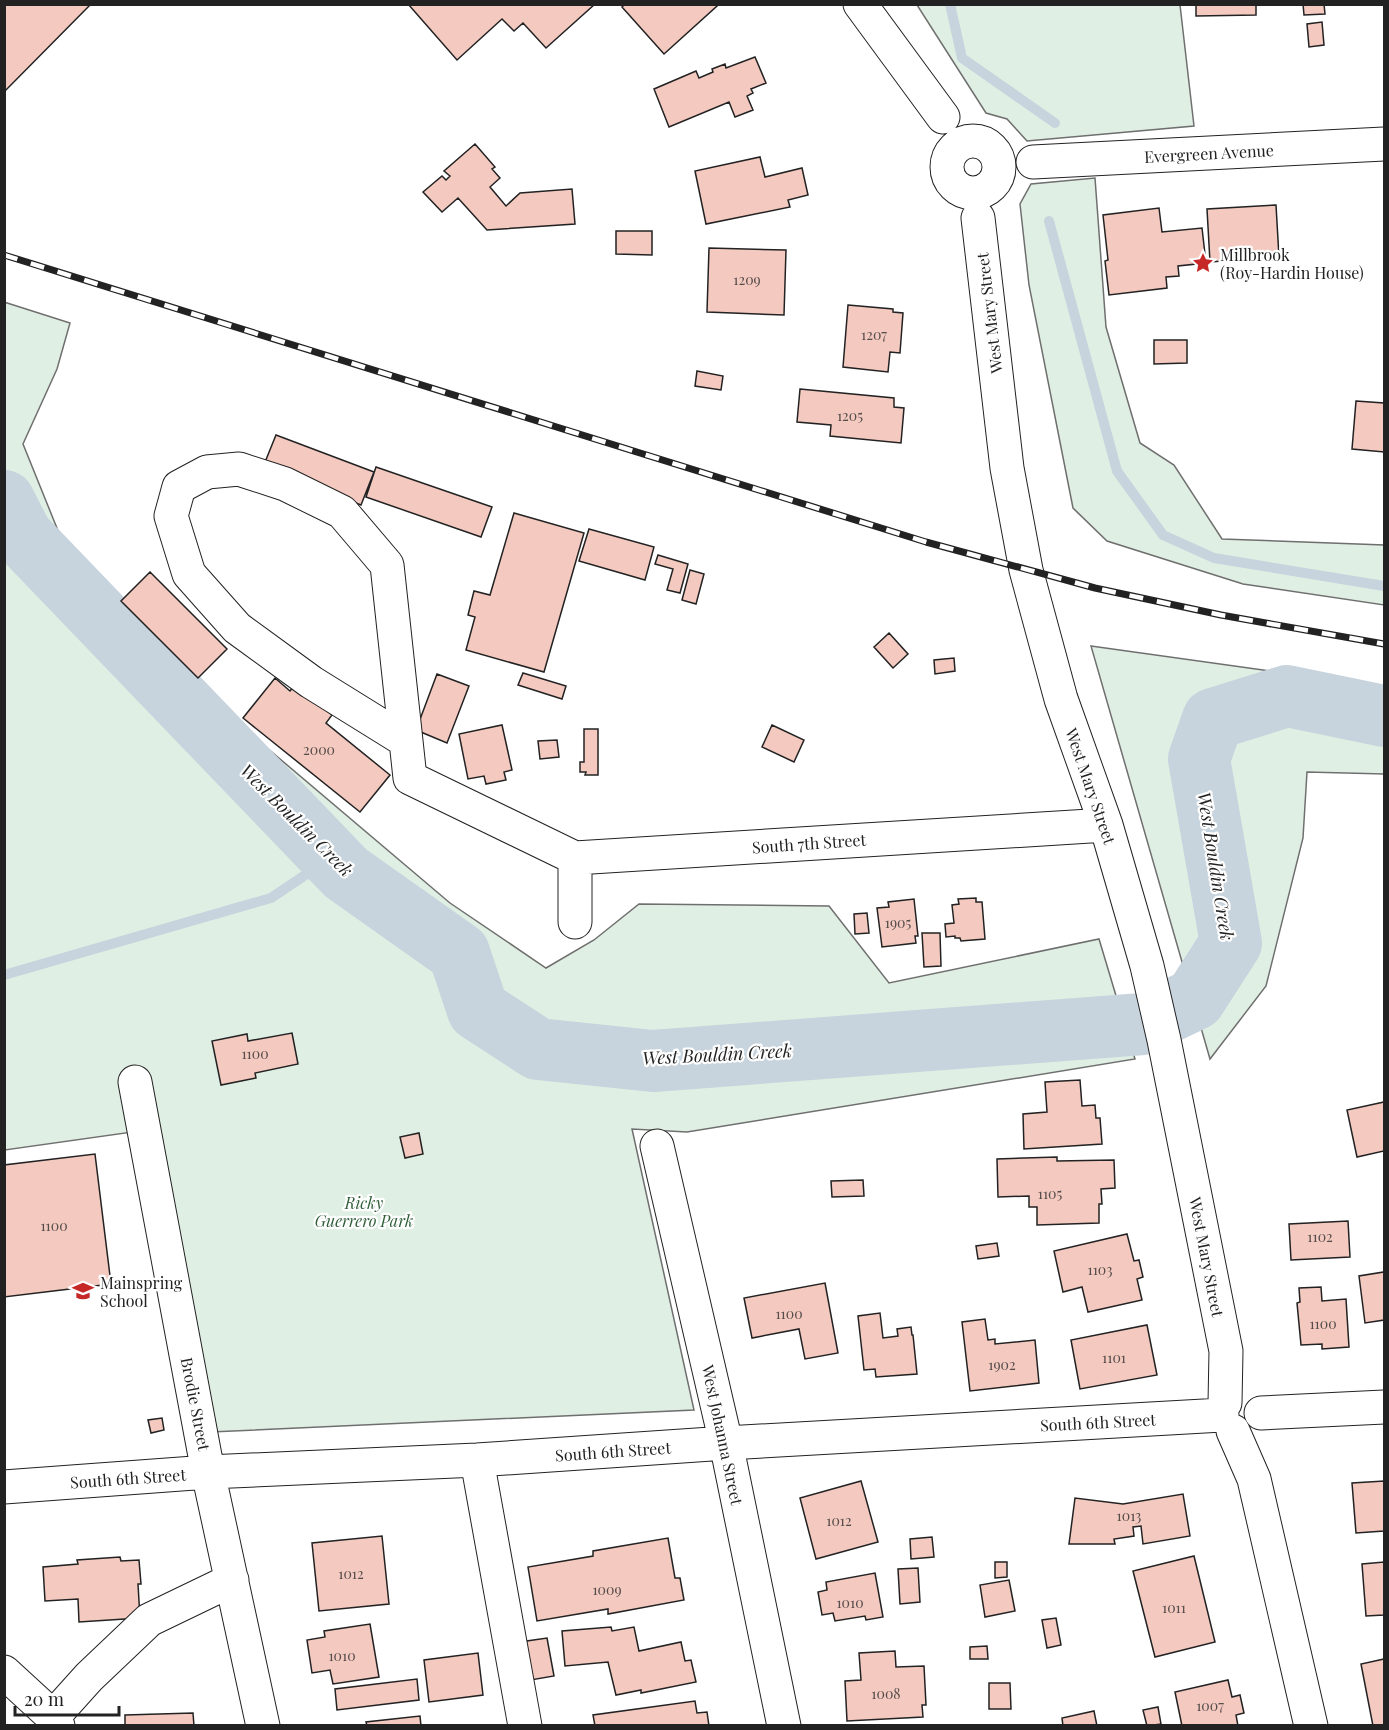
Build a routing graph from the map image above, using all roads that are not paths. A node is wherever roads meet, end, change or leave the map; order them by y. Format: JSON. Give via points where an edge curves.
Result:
{"nodes":[{"id":1,"x":860,"y":4,"type":"edge"},
{"id":2,"x":1384,"y":144,"type":"edge"},
{"id":3,"x":978,"y":174,"type":"junction"},
{"id":4,"x":406,"y":741,"type":"junction"},
{"id":5,"x":1106,"y":825,"type":"junction"},
{"id":6,"x":575,"y":858,"type":"junction"},
{"id":7,"x":575,"y":922,"type":"dead end"},
{"id":8,"x":135,"y":1082,"type":"dead end"},
{"id":9,"x":657,"y":1146,"type":"dead end"},
{"id":10,"x":1384,"y":1407,"type":"edge"},
{"id":11,"x":1241,"y":1414,"type":"junction"},
{"id":12,"x":726,"y":1443,"type":"junction"},
{"id":13,"x":477,"y":1460,"type":"junction"},
{"id":14,"x":208,"y":1472,"type":"junction"},
{"id":15,"x":4,"y":1487,"type":"edge"},
{"id":16,"x":232,"y":1580,"type":"junction"},
{"id":17,"x":4,"y":1672,"type":"edge"},
{"id":18,"x":56,"y":1721,"type":"edge"},
{"id":19,"x":263,"y":1725,"type":"edge"},
{"id":20,"x":525,"y":1725,"type":"edge"},
{"id":21,"x":784,"y":1725,"type":"edge"},
{"id":22,"x":1311,"y":1725,"type":"edge"}],
"edges":[{"from":1,"to":3,"type":"street","via":[[943,117]]},
{"from":2,"to":3,"type":"street","name":"Evergreen Avenue","via":[[1033,162]]},
{"from":3,"to":5,"type":"street","name":"West Mary Street","via":[[1007,468],[1026,570],[1061,699]]},
{"from":4,"to":4,"type":"street","via":[[387,565],[342,512],[285,484],[239,469],[207,472],[179,487],[171,516],[189,574],[237,628],[311,682]]},
{"from":4,"to":6,"type":"street","via":[[410,778]]},
{"from":5,"to":6,"type":"street","name":"South 7th Street"},
{"from":5,"to":11,"type":"street","name":"West Mary Street","via":[[1154,994]]},
{"from":6,"to":7,"type":"street"},
{"from":8,"to":14,"type":"street","name":"Brodie Street"},
{"from":9,"to":12,"type":"street","name":"West Johanna Street"},
{"from":10,"to":11,"type":"street","name":"South 6th Street"},
{"from":11,"to":12,"type":"street","name":"South 6th Street"},
{"from":11,"to":22,"type":"street","name":"West Mary Street"},
{"from":12,"to":13,"type":"street","name":"South 6th Street"},
{"from":12,"to":21,"type":"street","name":"West Johanna Street"},
{"from":13,"to":14,"type":"street","name":"South 6th Street"},
{"from":13,"to":20,"type":"street"},
{"from":14,"to":15,"type":"street","name":"South 6th Street"},
{"from":14,"to":16,"type":"street","name":"Brodie Street"},
{"from":16,"to":18,"type":"street","via":[[149,1620],[89,1677]]},
{"from":16,"to":19,"type":"street","name":"Brodie Street"},
{"from":17,"to":18,"type":"street"}]}
